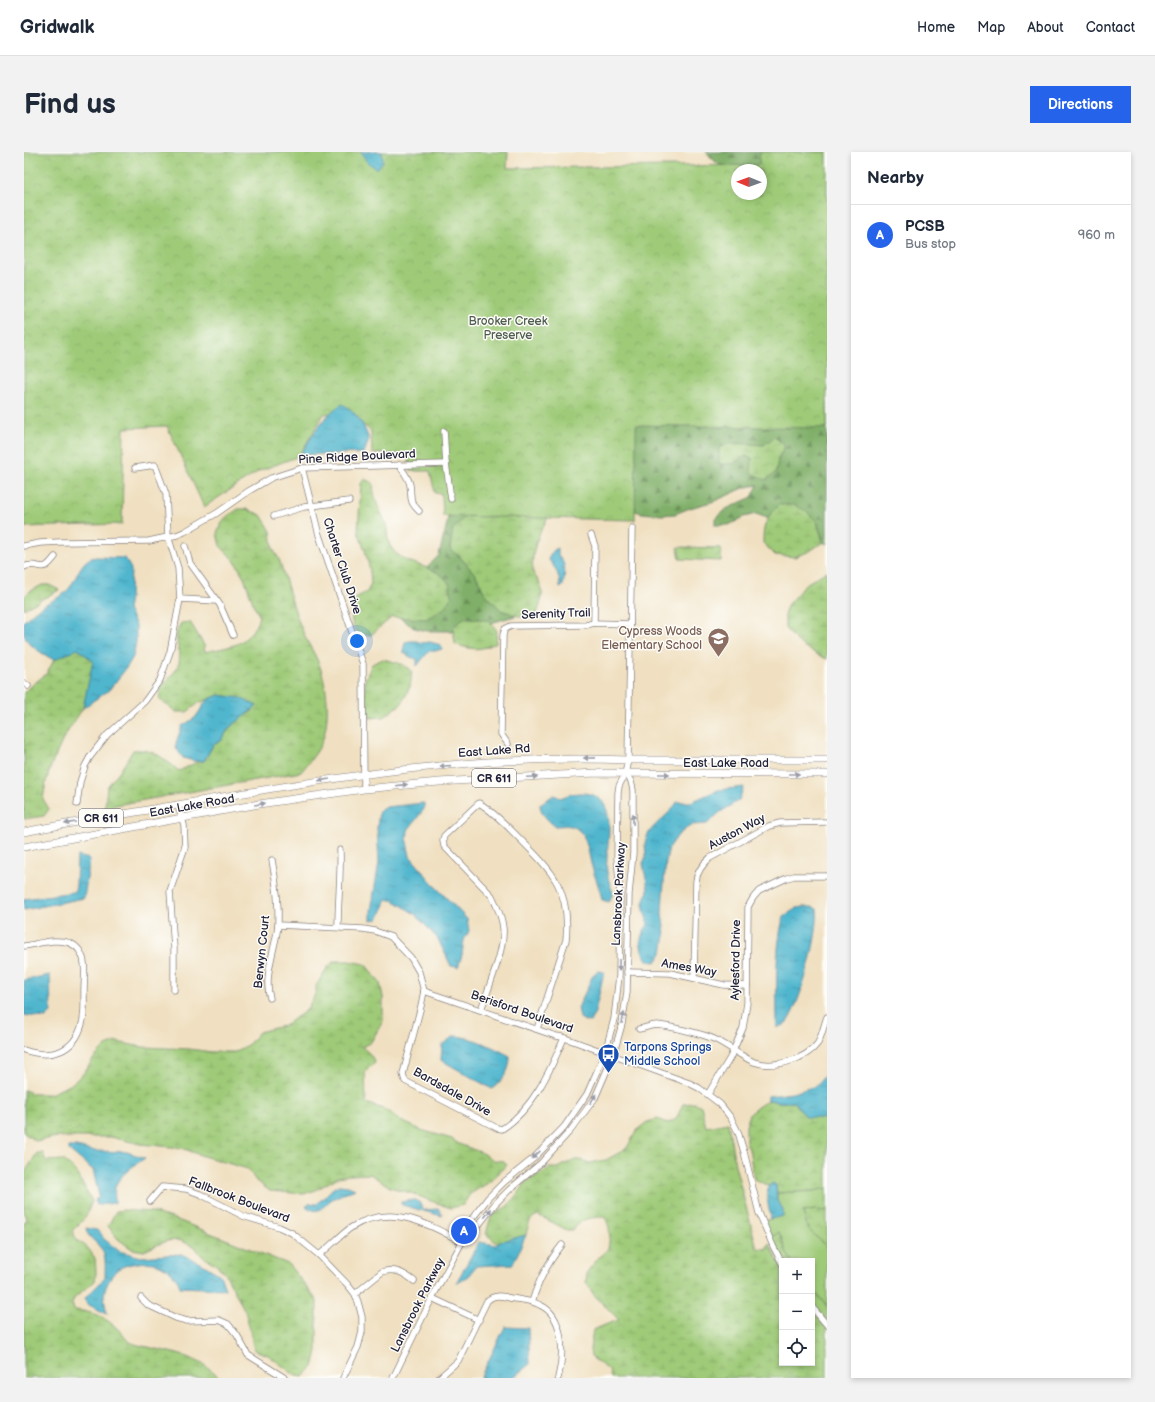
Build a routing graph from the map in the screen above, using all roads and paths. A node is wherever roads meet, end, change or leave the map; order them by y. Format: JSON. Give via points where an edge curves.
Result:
{"nodes":[{"id":1,"x":444,"y":431,"type":"dead end"},
{"id":2,"x":446,"y":464,"type":"junction"},
{"id":3,"x":399,"y":465,"type":"junction"},
{"id":4,"x":135,"y":468,"type":"dead end"},
{"id":5,"x":302,"y":468,"type":"junction"},
{"id":6,"x":451,"y":499,"type":"dead end"},
{"id":7,"x":349,"y":501,"type":"dead end"},
{"id":8,"x":312,"y":507,"type":"junction"},
{"id":9,"x":419,"y":511,"type":"dead end"},
{"id":10,"x":274,"y":516,"type":"dead end"},
{"id":11,"x":632,"y":528,"type":"dead end"},
{"id":12,"x":591,"y":535,"type":"dead end"},
{"id":13,"x":168,"y":536,"type":"junction"},
{"id":14,"x":24,"y":546,"type":"edge"},
{"id":15,"x":185,"y":546,"type":"dead end"},
{"id":16,"x":55,"y":557,"type":"dead end"},
{"id":17,"x":24,"y":567,"type":"edge"},
{"id":18,"x":180,"y":599,"type":"junction"},
{"id":19,"x":217,"y":601,"type":"junction"},
{"id":20,"x":594,"y":623,"type":"junction"},
{"id":21,"x":630,"y":624,"type":"junction"},
{"id":22,"x":233,"y":635,"type":"dead end"},
{"id":23,"x":508,"y":744,"type":"dead end"},
{"id":24,"x":628,"y":760,"type":"junction"},
{"id":25,"x":827,"y":760,"type":"edge"},
{"id":26,"x":363,"y":774,"type":"junction"},
{"id":27,"x":625,"y":774,"type":"junction"},
{"id":28,"x":827,"y":774,"type":"edge"},
{"id":29,"x":364,"y":789,"type":"junction"},
{"id":30,"x":77,"y":804,"type":"dead end"},
{"id":31,"x":178,"y":805,"type":"junction"},
{"id":32,"x":181,"y":819,"type":"junction"},
{"id":33,"x":827,"y":822,"type":"edge"},
{"id":34,"x":24,"y":832,"type":"edge"},
{"id":35,"x":24,"y":847,"type":"edge"},
{"id":36,"x":340,"y":850,"type":"dead end"},
{"id":37,"x":272,"y":860,"type":"dead end"},
{"id":38,"x":827,"y":876,"type":"edge"},
{"id":39,"x":278,"y":926,"type":"junction"},
{"id":40,"x":338,"y":927,"type":"junction"},
{"id":41,"x":24,"y":946,"type":"edge"},
{"id":42,"x":627,"y":972,"type":"junction"},
{"id":43,"x":694,"y":978,"type":"junction"},
{"id":44,"x":747,"y":986,"type":"junction"},
{"id":45,"x":174,"y":990,"type":"dead end"},
{"id":46,"x":424,"y":991,"type":"junction"},
{"id":47,"x":270,"y":998,"type":"dead end"},
{"id":48,"x":481,"y":1010,"type":"junction"},
{"id":49,"x":827,"y":1017,"type":"edge"},
{"id":50,"x":537,"y":1029,"type":"junction"},
{"id":51,"x":640,"y":1029,"type":"dead end"},
{"id":52,"x":564,"y":1038,"type":"junction"},
{"id":53,"x":733,"y":1049,"type":"junction"},
{"id":54,"x":24,"y":1050,"type":"edge"},
{"id":55,"x":605,"y":1053,"type":"junction"},
{"id":56,"x":613,"y":1056,"type":"junction"},
{"id":57,"x":708,"y":1094,"type":"junction"},
{"id":58,"x":150,"y":1201,"type":"dead end"},
{"id":59,"x":462,"y":1242,"type":"junction"},
{"id":60,"x":562,"y":1245,"type":"dead end"},
{"id":61,"x":318,"y":1256,"type":"junction"},
{"id":62,"x":779,"y":1258,"type":"edge"},
{"id":63,"x":414,"y":1280,"type":"dead end"},
{"id":64,"x":355,"y":1294,"type":"junction"},
{"id":65,"x":141,"y":1298,"type":"dead end"},
{"id":66,"x":432,"y":1298,"type":"junction"},
{"id":67,"x":532,"y":1302,"type":"junction"},
{"id":68,"x":815,"y":1311,"type":"edge"},
{"id":69,"x":478,"y":1320,"type":"junction"},
{"id":70,"x":827,"y":1325,"type":"edge"},
{"id":71,"x":285,"y":1378,"type":"edge"},
{"id":72,"x":343,"y":1378,"type":"edge"},
{"id":73,"x":393,"y":1378,"type":"edge"},
{"id":74,"x":439,"y":1378,"type":"edge"},
{"id":75,"x":558,"y":1378,"type":"edge"}],
"edges":[{"from":1,"to":2,"type":"street"},
{"from":2,"to":3,"type":"street","name":"Pine Ridge Boulevard"},
{"from":2,"to":6,"type":"street"},
{"from":3,"to":5,"type":"street","name":"Pine Ridge Boulevard"},
{"from":3,"to":9,"type":"street","via":[[410,485],[412,504]]},
{"from":4,"to":13,"type":"street","via":[[155,464],[166,494]]},
{"from":5,"to":8,"type":"street","name":"Charter Club Drive"},
{"from":5,"to":13,"type":"street","name":"Pine Ridge Boulevard","via":[[271,478],[184,532]]},
{"from":7,"to":8,"type":"street"},
{"from":8,"to":10,"type":"street"},
{"from":8,"to":26,"type":"street","name":"Charter Club Drive","via":[[363,664]]},
{"from":11,"to":21,"type":"street"},
{"from":12,"to":20,"type":"street","via":[[595,546]]},
{"from":13,"to":14,"type":"street","name":"Pine Ridge Boulevard","via":[[148,541],[60,542]]},
{"from":13,"to":18,"type":"street","via":[[178,568]]},
{"from":15,"to":19,"type":"street","via":[[190,563]]},
{"from":16,"to":17,"type":"street","via":[[43,567],[32,564]]},
{"from":18,"to":19,"type":"street"},
{"from":18,"to":30,"type":"street","via":[[170,652],[160,680],[146,701],[107,735],[90,757],[80,782]]},
{"from":19,"to":22,"type":"street"},
{"from":20,"to":21,"type":"street","name":"Serenity Trail"},
{"from":20,"to":23,"type":"street","name":"Serenity Trail","via":[[511,626],[505,629],[501,734]]},
{"from":21,"to":24,"type":"street"},
{"from":24,"to":25,"type":"main road","number":"CR 611"},
{"from":24,"to":26,"type":"main road","name":"East Lake Rd","number":"CR 611","one_way":true,"via":[[535,760]]},
{"from":24,"to":27,"type":"street"},
{"from":26,"to":29,"type":"street","name":"Charter Club Drive"},
{"from":26,"to":31,"type":"main road","name":"East Lake Road","number":"CR 611","one_way":true},
{"from":27,"to":28,"type":"main road","name":"East Lake Road","number":"CR 611","one_way":true},
{"from":29,"to":27,"type":"main road","number":"CR 611","one_way":true,"via":[[468,780],[595,773]]},
{"from":42,"to":27,"type":"street","name":"Lansbrook Parkway","one_way":true,"via":[[633,853],[633,790],[631,781]]},
{"from":27,"to":55,"type":"street","name":"Lansbrook Parkway","one_way":true,"via":[[618,793],[619,989]]},
{"from":32,"to":29,"type":"main road","name":"East Lake Road","number":"CR 611","one_way":true,"via":[[259,804]]},
{"from":31,"to":32,"type":"street"},
{"from":31,"to":34,"type":"main road","name":"East Lake Road","number":"CR 611","one_way":true},
{"from":32,"to":35,"type":"main road","name":"East Lake Road","number":"CR 611"},
{"from":32,"to":45,"type":"street","via":[[184,825],[185,847],[170,891]]},
{"from":33,"to":43,"type":"street","name":"Auston Way","via":[[780,822],[702,865],[696,881]]},
{"from":36,"to":40,"type":"street"},
{"from":37,"to":39,"type":"street","name":"Berwyn Court","via":[[278,893]]},
{"from":38,"to":44,"type":"street","name":"Aylesford Drive","via":[[787,878],[759,892],[753,898],[748,908]]},
{"from":39,"to":40,"type":"street","name":"Bardsdale Drive"},
{"from":39,"to":47,"type":"street","name":"Berwyn Court","via":[[267,990]]},
{"from":40,"to":46,"type":"street","name":"Bardsdale Drive","via":[[375,931],[390,938],[411,958],[419,972]]},
{"from":41,"to":54,"type":"street","via":[[61,940],[78,947],[83,959],[84,1007],[77,1038],[65,1050],[40,1055]]},
{"from":42,"to":43,"type":"street","name":"Ames Way","via":[[670,973]]},
{"from":56,"to":42,"type":"street","name":"Lansbrook Parkway","one_way":true,"via":[[624,1014]]},
{"from":43,"to":44,"type":"street","name":"Ames Way","via":[[724,985]]},
{"from":44,"to":53,"type":"street","name":"Aylesford Drive","via":[[743,1028]]},
{"from":46,"to":48,"type":"street","name":"Berisford Boulevard"},
{"from":46,"to":52,"type":"street","name":"Bardsdale Drive","via":[[403,1074],[406,1081],[497,1128],[502,1129],[520,1113],[541,1087]]},
{"from":48,"to":50,"type":"street","name":"Berisford Boulevard"},
{"from":48,"to":50,"type":"street","via":[[502,944],[502,924],[492,896],[444,846],[443,840],[444,836],[479,803],[499,818],[548,867],[560,887],[566,910],[566,940]]},
{"from":49,"to":53,"type":"street","via":[[818,1043],[800,1057],[782,1063],[766,1064],[746,1058]]},
{"from":50,"to":52,"type":"street","name":"Berisford Boulevard"},
{"from":51,"to":53,"type":"street","via":[[656,1025],[713,1038]]},
{"from":52,"to":55,"type":"street","name":"Berisford Boulevard"},
{"from":53,"to":57,"type":"street","name":"Aylesford Drive"},
{"from":55,"to":56,"type":"street","name":"Berisford Boulevard"},
{"from":55,"to":59,"type":"street","name":"Lansbrook Parkway","one_way":true,"via":[[588,1094],[564,1127],[534,1158],[488,1198],[464,1229]]},
{"from":56,"to":57,"type":"street","name":"Berisford Boulevard","via":[[689,1083]]},
{"from":59,"to":56,"type":"street","name":"Lansbrook Parkway","one_way":true,"via":[[470,1236],[495,1204],[541,1164],[571,1130],[595,1098]]},
{"from":57,"to":62,"type":"street","name":"Berisford Boulevard","via":[[726,1112],[738,1132],[759,1213]]},
{"from":58,"to":61,"type":"street","name":"Fallbrook Boulevard","via":[[162,1187],[186,1189],[242,1216],[292,1233]]},
{"from":59,"to":61,"type":"street","via":[[421,1222],[398,1216],[386,1216],[365,1220],[350,1228]]},
{"from":59,"to":66,"type":"street","name":"Lansbrook Parkway"},
{"from":60,"to":67,"type":"street","via":[[555,1253]]},
{"from":61,"to":64,"type":"street","name":"Fallbrook Boulevard"},
{"from":63,"to":64,"type":"street","via":[[397,1271],[387,1270]]},
{"from":64,"to":72,"type":"street","name":"Fallbrook Boulevard","via":[[362,1316],[362,1332],[358,1348]]},
{"from":65,"to":71,"type":"street","via":[[148,1305],[176,1318],[187,1321],[219,1320],[228,1324],[248,1355]]},
{"from":66,"to":69,"type":"street"},
{"from":66,"to":73,"type":"street","name":"Lansbrook Parkway"},
{"from":67,"to":69,"type":"street","via":[[493,1296],[487,1301]]},
{"from":67,"to":75,"type":"street","via":[[547,1309],[558,1323],[561,1359]]},
{"from":68,"to":70,"type":"street"},
{"from":69,"to":74,"type":"street","via":[[458,1361]]}]}
